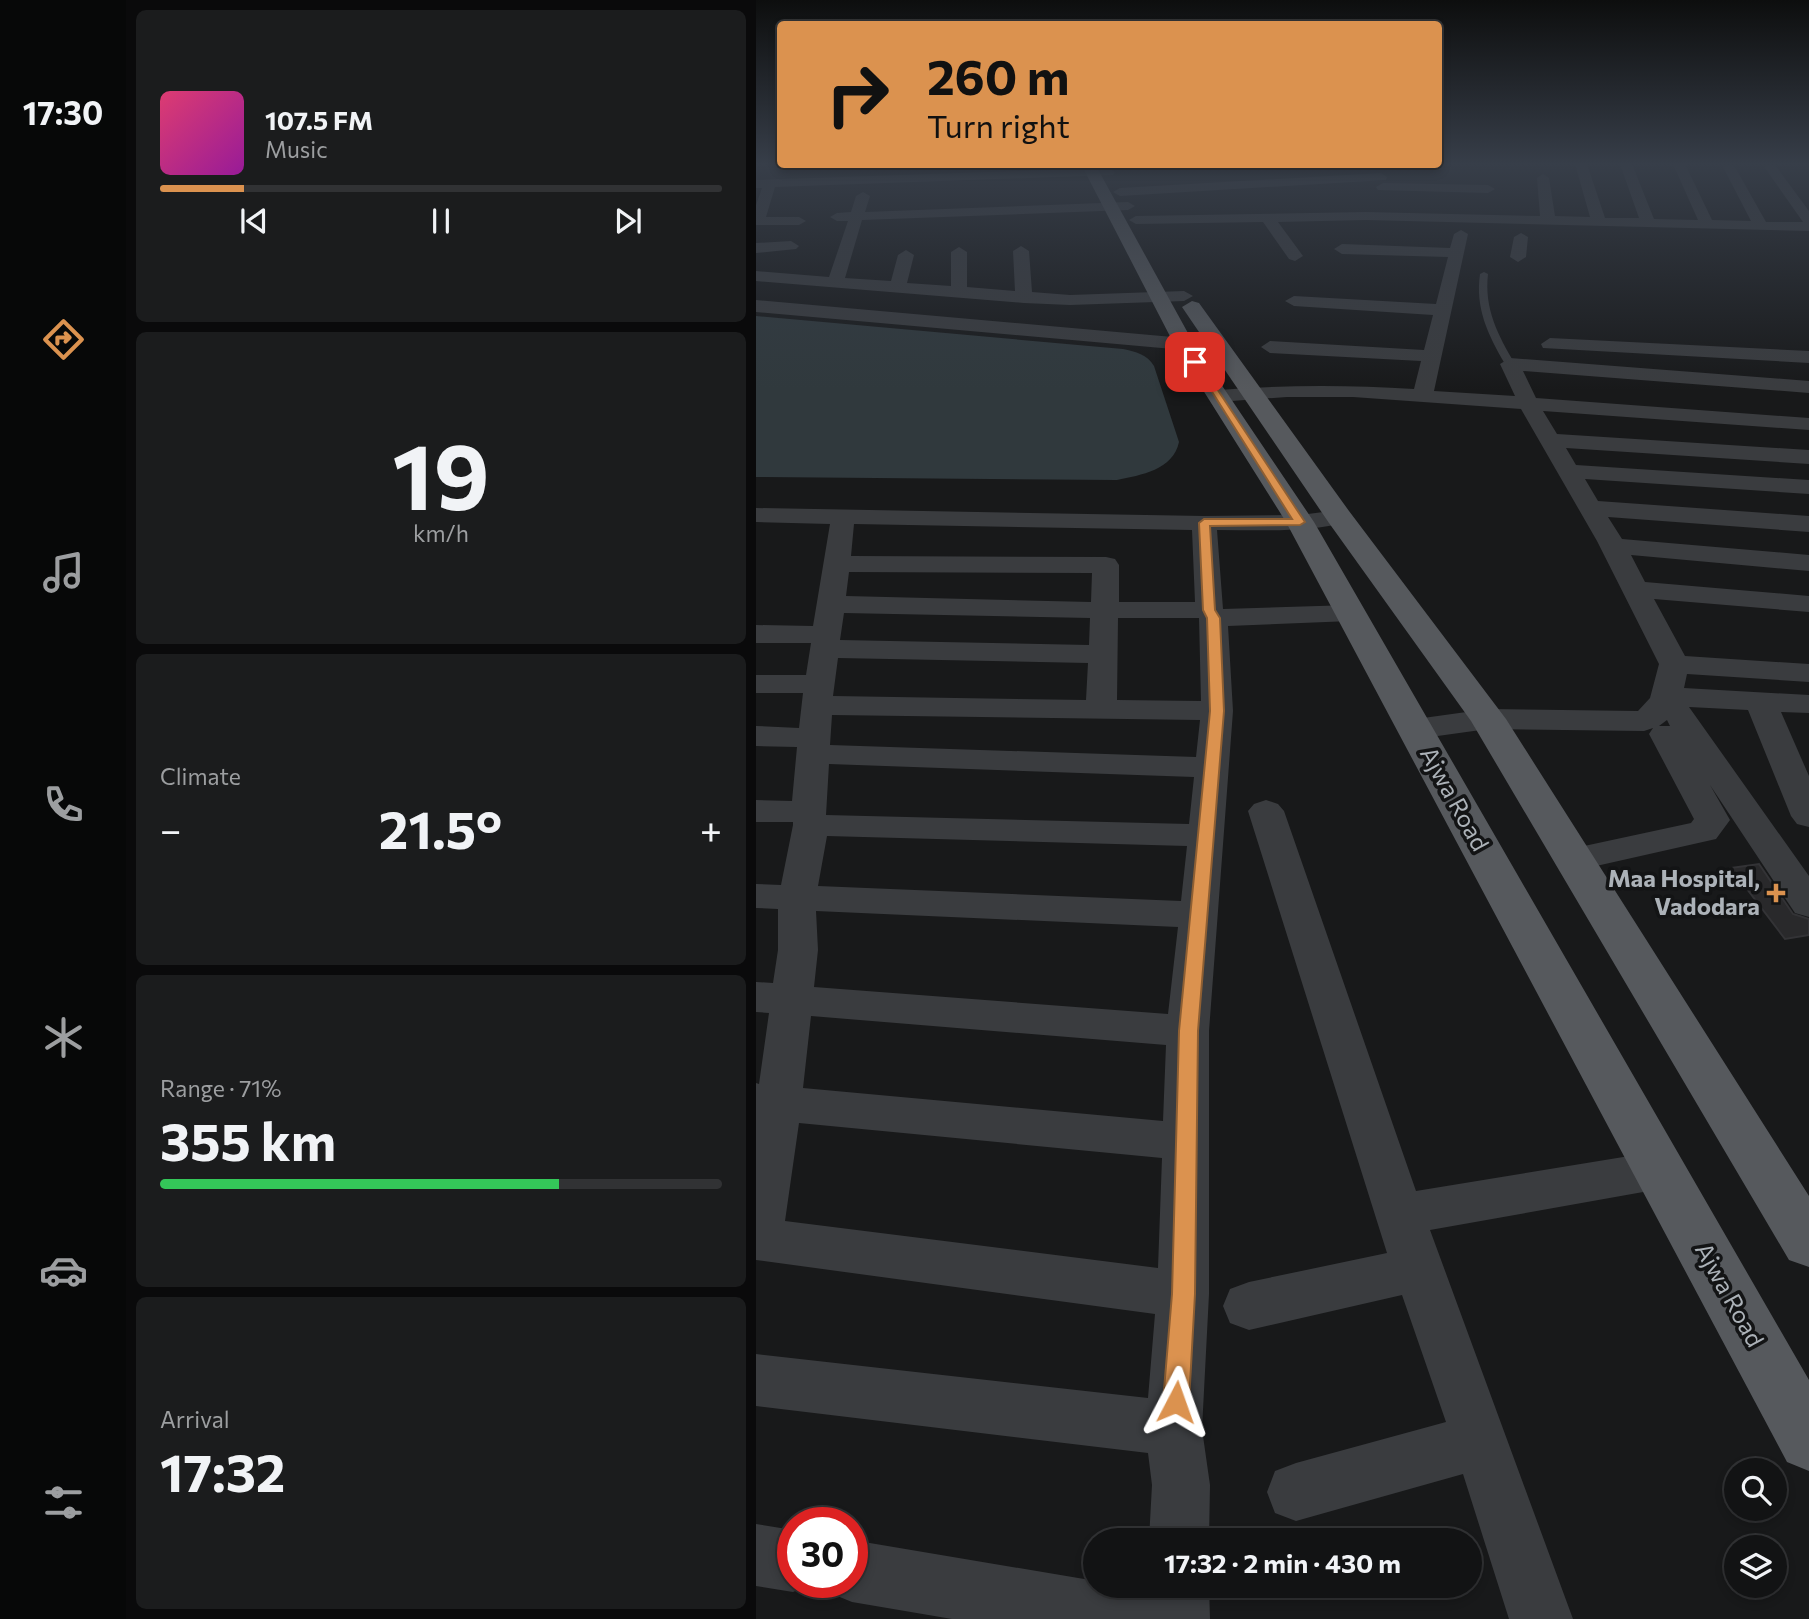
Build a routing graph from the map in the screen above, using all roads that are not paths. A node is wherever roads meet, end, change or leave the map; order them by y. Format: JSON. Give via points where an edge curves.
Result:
{"nodes":[{"id":1,"x":793,"y":239,"type":"edge"},
{"id":2,"x":790,"y":240,"type":"edge"},
{"id":3,"x":849,"y":240,"type":"edge"},
{"id":4,"x":1137,"y":240,"type":"edge"},
{"id":5,"x":1148,"y":240,"type":"edge"},
{"id":6,"x":1283,"y":240,"type":"edge"},
{"id":7,"x":1465,"y":240,"type":"edge"},
{"id":8,"x":1521,"y":240,"type":"edge"},
{"id":9,"x":756,"y":247,"type":"edge"},
{"id":10,"x":1021,"y":251,"type":"dead end"},
{"id":11,"x":959,"y":252,"type":"dead end"},
{"id":12,"x":1157,"y":252,"type":"dead end"},
{"id":13,"x":906,"y":255,"type":"dead end"},
{"id":14,"x":1295,"y":256,"type":"dead end"},
{"id":15,"x":1340,"y":256,"type":"dead end"},
{"id":16,"x":1518,"y":257,"type":"dead end"},
{"id":17,"x":1171,"y":274,"type":"dead end"},
{"id":18,"x":1448,"y":274,"type":"junction"},
{"id":19,"x":1484,"y":274,"type":"dead end"},
{"id":20,"x":756,"y":276,"type":"edge"},
{"id":21,"x":774,"y":278,"type":"junction"},
{"id":22,"x":835,"y":283,"type":"junction"},
{"id":23,"x":897,"y":288,"type":"junction"},
{"id":24,"x":959,"y":293,"type":"junction"},
{"id":25,"x":1184,"y":296,"type":"junction"},
{"id":26,"x":1024,"y":298,"type":"junction"},
{"id":27,"x":1160,"y":298,"type":"junction"},
{"id":28,"x":756,"y":300,"type":"edge"},
{"id":29,"x":1294,"y":301,"type":"dead end"},
{"id":30,"x":756,"y":306,"type":"edge"},
{"id":31,"x":1443,"y":310,"type":"junction"},
{"id":32,"x":1212,"y":339,"type":"junction"},
{"id":33,"x":1182,"y":340,"type":"junction"},
{"id":34,"x":1536,"y":343,"type":"dead end"},
{"id":35,"x":1270,"y":347,"type":"dead end"},
{"id":36,"x":1432,"y":356,"type":"junction"},
{"id":37,"x":1809,"y":357,"type":"edge"},
{"id":38,"x":1510,"y":364,"type":"junction"},
{"id":39,"x":1809,"y":387,"type":"edge"},
{"id":40,"x":1251,"y":393,"type":"junction"},
{"id":41,"x":1423,"y":395,"type":"junction"},
{"id":42,"x":1218,"y":396,"type":"junction"},
{"id":43,"x":1530,"y":405,"type":"junction"},
{"id":44,"x":1809,"y":424,"type":"edge"},
{"id":45,"x":1550,"y":440,"type":"junction"},
{"id":46,"x":1809,"y":457,"type":"edge"},
{"id":47,"x":1568,"y":471,"type":"junction"},
{"id":48,"x":1809,"y":487,"type":"edge"},
{"id":49,"x":1590,"y":508,"type":"junction"},
{"id":50,"x":756,"y":515,"type":"edge"},
{"id":51,"x":843,"y":517,"type":"junction"},
{"id":52,"x":1320,"y":520,"type":"junction"},
{"id":53,"x":1105,"y":521,"type":"junction"},
{"id":54,"x":1204,"y":523,"type":"junction"},
{"id":55,"x":1809,"y":524,"type":"edge"},
{"id":56,"x":1612,"y":547,"type":"junction"},
{"id":57,"x":1809,"y":563,"type":"edge"},
{"id":58,"x":1105,"y":565,"type":"junction"},
{"id":59,"x":1635,"y":589,"type":"junction"},
{"id":60,"x":1809,"y":604,"type":"edge"},
{"id":61,"x":1106,"y":611,"type":"junction"},
{"id":62,"x":1351,"y":613,"type":"junction"},
{"id":63,"x":1211,"y":614,"type":"junction"},
{"id":64,"x":756,"y":634,"type":"edge"},
{"id":65,"x":1104,"y":654,"type":"junction"},
{"id":66,"x":822,"y":666,"type":"junction"},
{"id":67,"x":1809,"y":673,"type":"edge"},
{"id":68,"x":1670,"y":680,"type":"junction"},
{"id":69,"x":756,"y":684,"type":"edge"},
{"id":70,"x":1760,"y":700,"type":"junction"},
{"id":71,"x":1809,"y":704,"type":"edge"},
{"id":72,"x":1101,"y":710,"type":"junction"},
{"id":73,"x":1217,"y":711,"type":"junction"},
{"id":74,"x":1488,"y":719,"type":"junction"},
{"id":75,"x":1416,"y":729,"type":"junction"},
{"id":76,"x":1665,"y":734,"type":"dead end"},
{"id":77,"x":756,"y":736,"type":"edge"},
{"id":78,"x":1212,"y":768,"type":"junction"},
{"id":79,"x":756,"y":811,"type":"edge"},
{"id":80,"x":1266,"y":811,"type":"dead end"},
{"id":81,"x":1809,"y":817,"type":"edge"},
{"id":82,"x":809,"y":819,"type":"junction"},
{"id":83,"x":1206,"y":835,"type":"junction"},
{"id":84,"x":1574,"y":859,"type":"junction"},
{"id":85,"x":756,"y":896,"type":"edge"},
{"id":86,"x":797,"y":900,"type":"junction"},
{"id":87,"x":1809,"y":904,"type":"edge"},
{"id":88,"x":1199,"y":915,"type":"junction"},
{"id":89,"x":773,"y":998,"type":"edge"},
{"id":90,"x":1188,"y":1031,"type":"junction"},
{"id":91,"x":767,"y":1102,"type":"edge"},
{"id":92,"x":1187,"y":1142,"type":"junction"},
{"id":93,"x":1660,"y":1170,"type":"junction"},
{"id":94,"x":1400,"y":1215,"type":"junction"},
{"id":95,"x":756,"y":1239,"type":"edge"},
{"id":96,"x":1809,"y":1242,"type":"edge"},
{"id":97,"x":1418,"y":1269,"type":"junction"},
{"id":98,"x":1183,"y":1294,"type":"junction"},
{"id":99,"x":1249,"y":1307,"type":"dead end"},
{"id":100,"x":756,"y":1380,"type":"edge"},
{"id":101,"x":1174,"y":1429,"type":"junction"},
{"id":102,"x":1809,"y":1440,"type":"edge"},
{"id":103,"x":1481,"y":1441,"type":"junction"},
{"id":104,"x":1296,"y":1492,"type":"dead end"},
{"id":105,"x":1179,"y":1528,"type":"edge"},
{"id":106,"x":756,"y":1555,"type":"edge"},
{"id":107,"x":777,"y":1558,"type":"edge"},
{"id":108,"x":868,"y":1574,"type":"edge"},
{"id":109,"x":1178,"y":1598,"type":"edge"},
{"id":110,"x":1135,"y":1619,"type":"edge"},
{"id":111,"x":1178,"y":1619,"type":"edge"},
{"id":112,"x":1541,"y":1619,"type":"edge"}],
"edges":[{"from":1,"to":21,"type":"street"},
{"from":2,"to":9,"type":"street"},
{"from":3,"to":22,"type":"street"},
{"from":4,"to":27,"type":"main road","name":"Ajwa Road"},
{"from":5,"to":12,"type":"main road","name":"Ajwa Road"},
{"from":6,"to":14,"type":"street"},
{"from":7,"to":18,"type":"street"},
{"from":8,"to":16,"type":"street"},
{"from":10,"to":26,"type":"street"},
{"from":11,"to":24,"type":"street"},
{"from":13,"to":23,"type":"street"},
{"from":15,"to":18,"type":"street"},
{"from":17,"to":25,"type":"main road","name":"Ajwa Road"},
{"from":18,"to":31,"type":"street"},
{"from":19,"to":38,"type":"lane","via":[[1482,302],[1487,323]]},
{"from":20,"to":21,"type":"street"},
{"from":21,"to":22,"type":"street"},
{"from":22,"to":23,"type":"street"},
{"from":23,"to":24,"type":"street"},
{"from":24,"to":26,"type":"street"},
{"from":25,"to":27,"type":"street"},
{"from":25,"to":32,"type":"main road","name":"Ajwa Road"},
{"from":26,"to":27,"type":"street"},
{"from":27,"to":33,"type":"main road","name":"Ajwa Road"},
{"from":28,"to":33,"type":"street"},
{"from":29,"to":31,"type":"street"},
{"from":30,"to":33,"type":"street"},
{"from":31,"to":36,"type":"street","via":[[1431,335]]},
{"from":32,"to":33,"type":"street"},
{"from":32,"to":40,"type":"main road","name":"Ajwa Road"},
{"from":33,"to":42,"type":"main road","name":"Ajwa Road"},
{"from":34,"to":37,"type":"street"},
{"from":35,"to":36,"type":"street"},
{"from":36,"to":41,"type":"street"},
{"from":38,"to":39,"type":"street"},
{"from":38,"to":43,"type":"street"},
{"from":40,"to":41,"type":"street"},
{"from":40,"to":42,"type":"street"},
{"from":40,"to":52,"type":"main road","name":"Ajwa Road"},
{"from":41,"to":43,"type":"street"},
{"from":42,"to":52,"type":"main road","name":"Ajwa Road"},
{"from":43,"to":44,"type":"street"},
{"from":43,"to":45,"type":"street"},
{"from":45,"to":46,"type":"street"},
{"from":45,"to":47,"type":"street"},
{"from":47,"to":48,"type":"street"},
{"from":47,"to":49,"type":"street"},
{"from":49,"to":55,"type":"street"},
{"from":49,"to":56,"type":"street"},
{"from":50,"to":51,"type":"street"},
{"from":51,"to":53,"type":"street"},
{"from":51,"to":66,"type":"street"},
{"from":52,"to":54,"type":"street"},
{"from":52,"to":62,"type":"main road","name":"Ajwa Road"},
{"from":52,"to":74,"type":"main road","name":"Ajwa Road"},
{"from":53,"to":54,"type":"street"},
{"from":53,"to":58,"type":"street"},
{"from":54,"to":63,"type":"street"},
{"from":56,"to":57,"type":"street"},
{"from":56,"to":59,"type":"street"},
{"from":58,"to":61,"type":"street"},
{"from":58,"to":66,"type":"street"},
{"from":59,"to":60,"type":"street"},
{"from":59,"to":68,"type":"street"},
{"from":61,"to":63,"type":"street"},
{"from":61,"to":65,"type":"street"},
{"from":61,"to":66,"type":"street"},
{"from":62,"to":63,"type":"street"},
{"from":62,"to":75,"type":"main road","name":"Ajwa Road"},
{"from":63,"to":73,"type":"street"},
{"from":64,"to":66,"type":"street"},
{"from":65,"to":66,"type":"street"},
{"from":65,"to":72,"type":"street"},
{"from":66,"to":69,"type":"street"},
{"from":66,"to":72,"type":"street","via":[[968,705]]},
{"from":66,"to":77,"type":"street"},
{"from":66,"to":78,"type":"street"},
{"from":66,"to":82,"type":"street"},
{"from":67,"to":68,"type":"street"},
{"from":68,"to":70,"type":"street"},
{"from":68,"to":74,"type":"street","via":[[1664,706],[1657,716],[1644,721]]},
{"from":68,"to":87,"type":"street"},
{"from":70,"to":71,"type":"street"},
{"from":70,"to":81,"type":"street"},
{"from":72,"to":73,"type":"street"},
{"from":73,"to":78,"type":"street"},
{"from":74,"to":75,"type":"street"},
{"from":74,"to":84,"type":"main road","name":"Ajwa Road"},
{"from":75,"to":93,"type":"main road","name":"Ajwa Road"},
{"from":76,"to":84,"type":"street","via":[[1712,820],[1709,827]]},
{"from":78,"to":83,"type":"street"},
{"from":79,"to":82,"type":"street"},
{"from":80,"to":94,"type":"street"},
{"from":82,"to":83,"type":"street"},
{"from":82,"to":86,"type":"street"},
{"from":83,"to":88,"type":"street"},
{"from":84,"to":96,"type":"main road","name":"Ajwa Road"},
{"from":85,"to":86,"type":"street"},
{"from":86,"to":88,"type":"street"},
{"from":86,"to":89,"type":"street","via":[[798,950]]},
{"from":88,"to":90,"type":"street"},
{"from":89,"to":90,"type":"street"},
{"from":89,"to":91,"type":"street"},
{"from":90,"to":92,"type":"street"},
{"from":91,"to":92,"type":"street"},
{"from":91,"to":95,"type":"street"},
{"from":92,"to":98,"type":"street"},
{"from":93,"to":94,"type":"street"},
{"from":93,"to":102,"type":"main road","name":"Ajwa Road"},
{"from":94,"to":97,"type":"street"},
{"from":95,"to":98,"type":"street"},
{"from":97,"to":99,"type":"street"},
{"from":97,"to":103,"type":"street"},
{"from":98,"to":101,"type":"street"},
{"from":100,"to":101,"type":"street"},
{"from":101,"to":105,"type":"street","via":[[1181,1485]]},
{"from":103,"to":104,"type":"street"},
{"from":103,"to":112,"type":"street"},
{"from":106,"to":107,"type":"street"},
{"from":108,"to":110,"type":"street"},
{"from":109,"to":111,"type":"street"}]}
